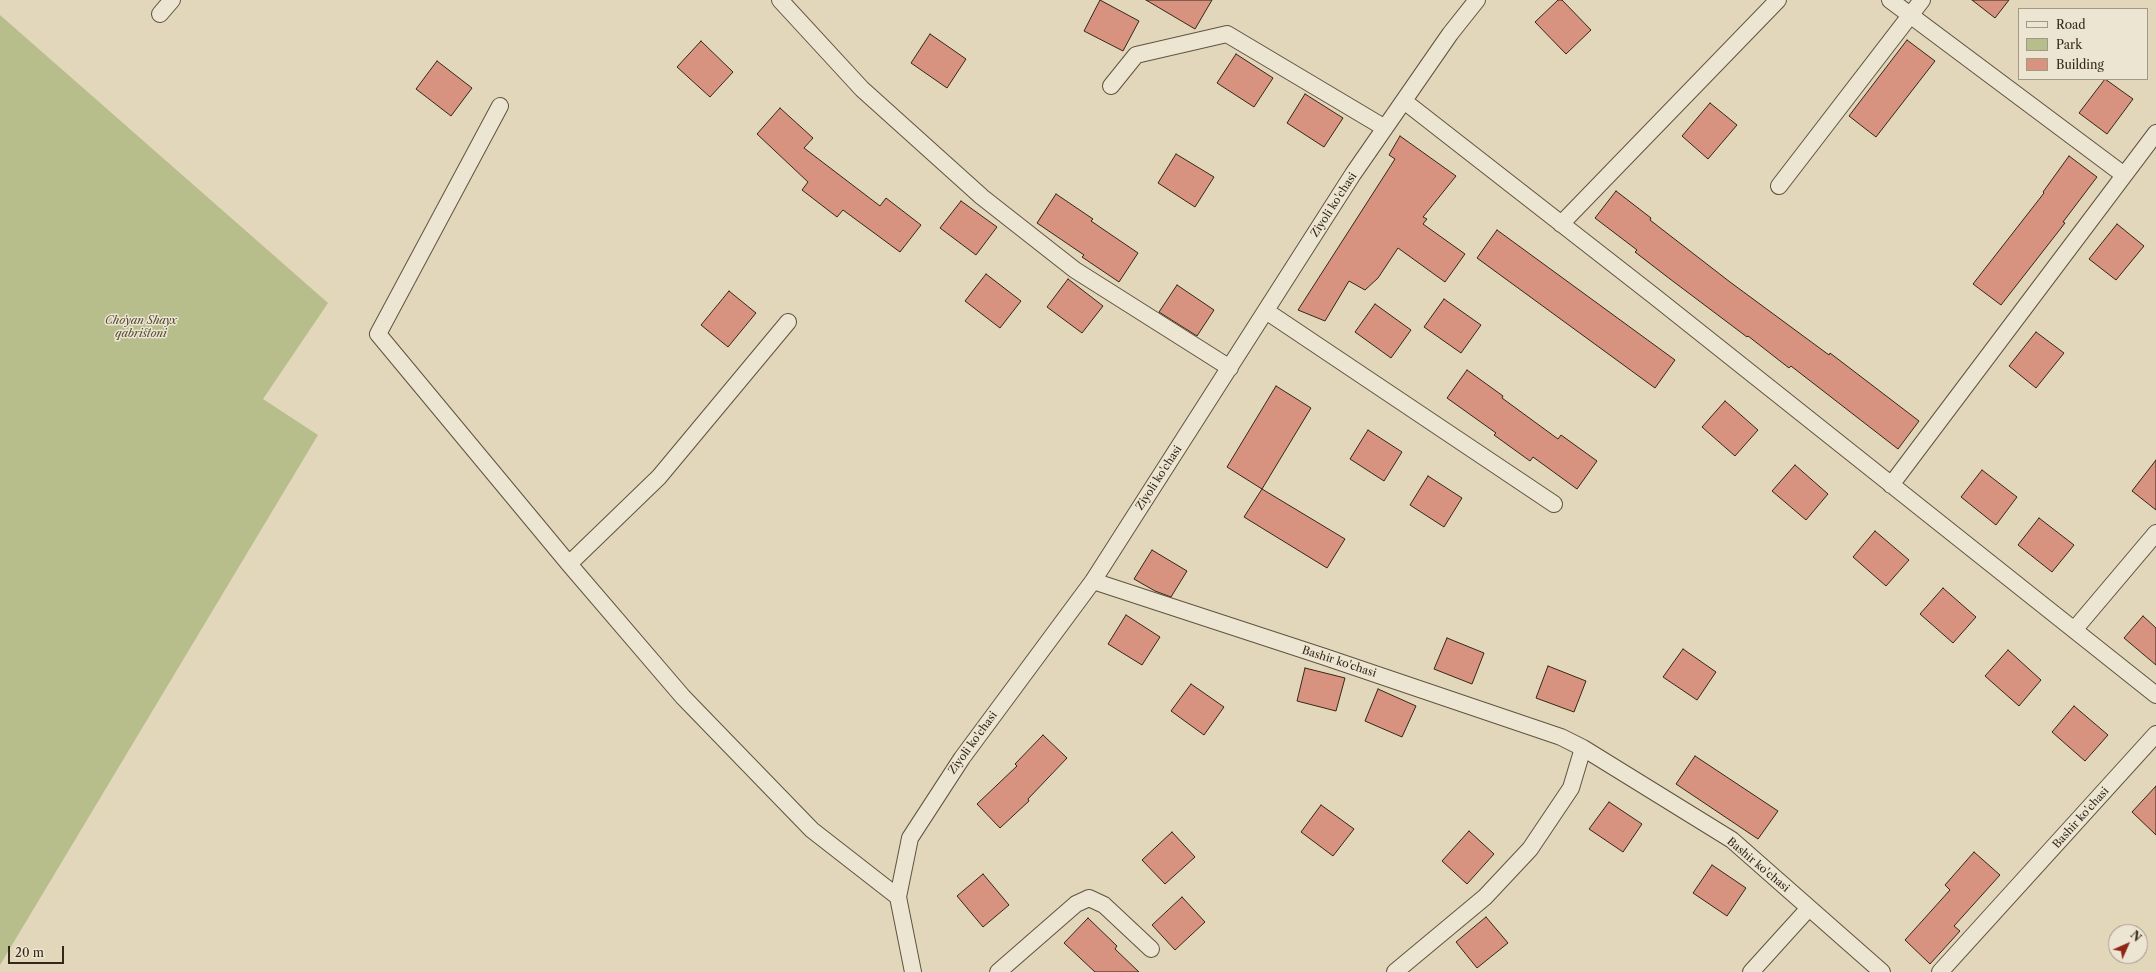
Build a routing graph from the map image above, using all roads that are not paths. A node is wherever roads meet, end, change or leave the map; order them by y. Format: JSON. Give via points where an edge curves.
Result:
{"nodes":[{"id":1,"x":172,"y":0,"type":"edge"},
{"id":2,"x":780,"y":0,"type":"edge"},
{"id":3,"x":1778,"y":0,"type":"edge"},
{"id":4,"x":1890,"y":0,"type":"edge"},
{"id":5,"x":1922,"y":0,"type":"edge"},
{"id":6,"x":1469,"y":3,"type":"edge"},
{"id":7,"x":160,"y":14,"type":"dead end"},
{"id":8,"x":1911,"y":16,"type":"junction"},
{"id":9,"x":1111,"y":86,"type":"dead end"},
{"id":10,"x":1404,"y":101,"type":"junction"},
{"id":11,"x":500,"y":106,"type":"dead end"},
{"id":12,"x":1385,"y":128,"type":"junction"},
{"id":13,"x":2156,"y":132,"type":"edge"},
{"id":14,"x":2124,"y":175,"type":"junction"},
{"id":15,"x":1779,"y":186,"type":"dead end"},
{"id":16,"x":1561,"y":224,"type":"junction"},
{"id":17,"x":1266,"y":311,"type":"junction"},
{"id":18,"x":788,"y":322,"type":"dead end"},
{"id":19,"x":1230,"y":368,"type":"junction"},
{"id":20,"x":1891,"y":485,"type":"junction"},
{"id":21,"x":1554,"y":504,"type":"dead end"},
{"id":22,"x":2156,"y":534,"type":"edge"},
{"id":23,"x":569,"y":564,"type":"junction"},
{"id":24,"x":1093,"y":581,"type":"junction"},
{"id":25,"x":2074,"y":630,"type":"junction"},
{"id":26,"x":2156,"y":695,"type":"edge"},
{"id":27,"x":2156,"y":734,"type":"edge"},
{"id":28,"x":1583,"y":748,"type":"junction"},
{"id":29,"x":898,"y":897,"type":"junction"},
{"id":30,"x":1808,"y":908,"type":"junction"},
{"id":31,"x":1151,"y":949,"type":"dead end"},
{"id":32,"x":914,"y":972,"type":"edge"},
{"id":33,"x":998,"y":972,"type":"edge"},
{"id":34,"x":1395,"y":972,"type":"edge"},
{"id":35,"x":1751,"y":972,"type":"edge"},
{"id":36,"x":1882,"y":972,"type":"edge"},
{"id":37,"x":1940,"y":972,"type":"edge"}],
"edges":[{"from":1,"to":7,"type":"street"},
{"from":2,"to":19,"type":"street","via":[[862,89],[982,197],[1075,270]]},
{"from":3,"to":16,"type":"street"},
{"from":4,"to":8,"type":"street"},
{"from":5,"to":8,"type":"street"},
{"from":6,"to":10,"type":"street","name":"Ziyoli ko'chasi"},
{"from":8,"to":14,"type":"street"},
{"from":8,"to":15,"type":"street"},
{"from":9,"to":12,"type":"street","via":[[1136,55],[1227,34]]},
{"from":10,"to":12,"type":"street","name":"Ziyoli ko'chasi"},
{"from":10,"to":16,"type":"street"},
{"from":11,"to":23,"type":"street","via":[[378,334]]},
{"from":12,"to":17,"type":"street","name":"Ziyoli ko'chasi"},
{"from":13,"to":14,"type":"street"},
{"from":14,"to":20,"type":"street"},
{"from":16,"to":20,"type":"street"},
{"from":17,"to":19,"type":"street","name":"Ziyoli ko'chasi"},
{"from":17,"to":21,"type":"street"},
{"from":18,"to":23,"type":"street","via":[[659,477]]},
{"from":19,"to":24,"type":"street","name":"Ziyoli ko'chasi"},
{"from":20,"to":25,"type":"street"},
{"from":22,"to":25,"type":"street"},
{"from":23,"to":29,"type":"street","via":[[683,698],[812,830]]},
{"from":24,"to":28,"type":"street","name":"Bashir ko'chasi","via":[[1561,737]]},
{"from":24,"to":29,"type":"street","name":"Ziyoli ko'chasi","via":[[962,758],[910,838]]},
{"from":25,"to":26,"type":"street"},
{"from":27,"to":37,"type":"street","name":"Bashir ko'chasi"},
{"from":28,"to":30,"type":"street","name":"Bashir ko'chasi","via":[[1732,840]]},
{"from":28,"to":34,"type":"street","via":[[1571,788],[1530,849],[1485,897]]},
{"from":29,"to":32,"type":"street","name":"Ziyoli ko'chasi"},
{"from":30,"to":35,"type":"street"},
{"from":30,"to":36,"type":"street","name":"Bashir ko'chasi"},
{"from":31,"to":33,"type":"street","via":[[1104,905],[1089,898],[1076,904]]}]}
